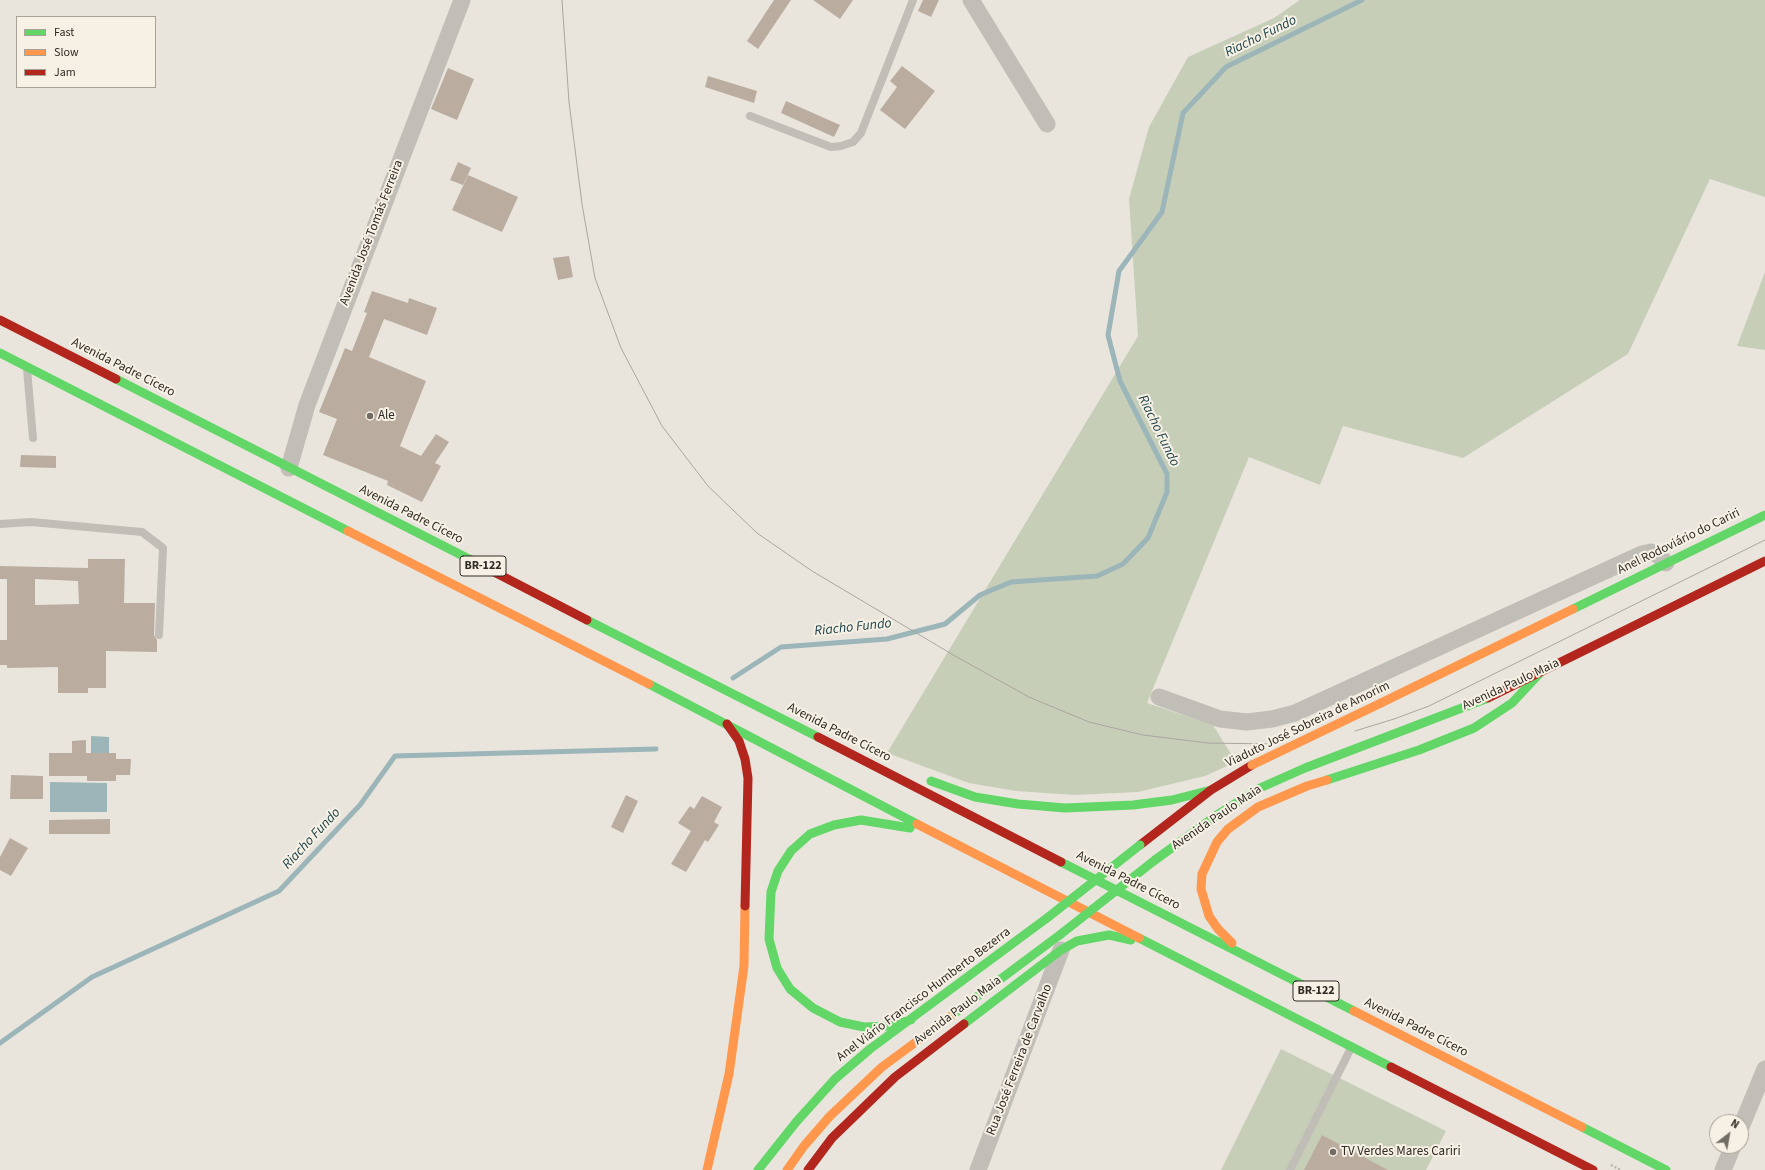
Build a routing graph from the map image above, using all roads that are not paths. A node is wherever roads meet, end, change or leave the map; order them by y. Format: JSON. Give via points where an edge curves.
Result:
{"nodes":[{"id":1,"x":462,"y":0,"type":"edge"},
{"id":2,"x":913,"y":0,"type":"edge"},
{"id":3,"x":971,"y":0,"type":"edge"},
{"id":4,"x":750,"y":116,"type":"dead end"},
{"id":5,"x":1048,"y":124,"type":"dead end"},
{"id":6,"x":0,"y":320,"type":"edge"},
{"id":7,"x":0,"y":353,"type":"edge"},
{"id":8,"x":26,"y":366,"type":"junction"},
{"id":9,"x":33,"y":438,"type":"dead end"},
{"id":10,"x":289,"y":468,"type":"junction"},
{"id":11,"x":1765,"y":515,"type":"edge"},
{"id":12,"x":0,"y":524,"type":"edge"},
{"id":13,"x":1765,"y":561,"type":"edge"},
{"id":14,"x":1666,"y":563,"type":"junction"},
{"id":15,"x":1604,"y":593,"type":"joint"},
{"id":16,"x":159,"y":635,"type":"dead end"},
{"id":17,"x":1541,"y":672,"type":"junction"},
{"id":18,"x":1159,"y":698,"type":"dead end"},
{"id":19,"x":727,"y":724,"type":"junction"},
{"id":20,"x":864,"y":760,"type":"junction"},
{"id":21,"x":887,"y":762,"type":"dead end"},
{"id":22,"x":923,"y":778,"type":"dead end"},
{"id":23,"x":1211,"y":790,"type":"junction"},
{"id":24,"x":950,"y":842,"type":"junction"},
{"id":25,"x":1048,"y":918,"type":"joint"},
{"id":26,"x":1061,"y":942,"type":"junction"},
{"id":27,"x":1155,"y":945,"type":"junction"},
{"id":28,"x":1243,"y":954,"type":"junction"},
{"id":29,"x":910,"y":1020,"type":"junction"},
{"id":30,"x":1352,"y":1047,"type":"junction"},
{"id":31,"x":1765,"y":1068,"type":"edge"},
{"id":32,"x":1746,"y":1114,"type":"edge"},
{"id":33,"x":1730,"y":1154,"type":"edge"},
{"id":34,"x":707,"y":1170,"type":"edge"},
{"id":35,"x":758,"y":1170,"type":"edge"},
{"id":36,"x":787,"y":1170,"type":"edge"},
{"id":37,"x":808,"y":1170,"type":"edge"},
{"id":38,"x":978,"y":1170,"type":"edge"},
{"id":39,"x":1290,"y":1170,"type":"edge"},
{"id":40,"x":1593,"y":1170,"type":"edge"},
{"id":41,"x":1666,"y":1170,"type":"edge"},
{"id":42,"x":1723,"y":1170,"type":"edge"}],
"edges":[{"from":1,"to":10,"type":"street","name":"Avenida José Tomás Ferreira","via":[[307,405]]},
{"from":2,"to":4,"type":"lane","via":[[861,133],[853,142],[831,147]]},
{"from":3,"to":5,"type":"street"},
{"from":6,"to":10,"type":"main road","name":"Avenida Padre Cícero","number":"BR-122"},
{"from":7,"to":8,"type":"main road","number":"BR-122"},
{"from":8,"to":9,"type":"lane"},
{"from":8,"to":19,"type":"main road","number":"BR-122"},
{"from":10,"to":20,"type":"main road","name":"Avenida Padre Cícero","number":"BR-122"},
{"from":11,"to":14,"type":"main road","name":"Anel Rodoviário do Cariri"},
{"from":12,"to":16,"type":"lane","via":[[31,522],[142,532],[162,548]]},
{"from":13,"to":17,"type":"main road","name":"Avenida Paulo Maia"},
{"from":14,"to":15,"type":"main road","name":"Anel Rodoviário do Cariri"},
{"from":14,"to":18,"type":"street","via":[[1651,552],[1642,554],[1295,713],[1247,722],[1220,719]]},
{"from":15,"to":23,"type":"main road","name":"Viaduto José Sobreira de Amorim","bridge":true,"via":[[1252,765]]},
{"from":17,"to":26,"type":"main road","name":"Avenida Paulo Maia","bridge":true,"via":[[1486,699],[1305,768],[1260,788],[1220,813],[1155,860]]},
{"from":17,"to":28,"type":"main road","via":[[1512,703],[1474,728],[1419,750],[1307,786],[1258,807],[1228,829],[1208,858],[1202,874],[1201,889],[1209,916]]},
{"from":19,"to":24,"type":"main road","number":"BR-122"},
{"from":19,"to":34,"type":"main road","via":[[739,741],[748,778],[744,966],[729,1074]]},
{"from":20,"to":21,"type":"main road"},
{"from":20,"to":28,"type":"main road","name":"Avenida Padre Cícero","number":"BR-122"},
{"from":22,"to":23,"type":"main road","via":[[974,797],[1066,808],[1133,805],[1172,800]]},
{"from":23,"to":25,"type":"main road","name":"Viaduto José Sobreira de Amorim","bridge":true,"via":[[1167,822]]},
{"from":24,"to":27,"type":"main road","number":"BR-122"},
{"from":24,"to":29,"type":"main road","via":[[902,825],[861,820],[834,825],[810,834],[790,851],[778,871],[771,892],[769,939],[777,968],[790,989],[813,1008],[840,1022],[864,1027],[887,1026]]},
{"from":25,"to":29,"type":"main road","name":"Anel Viário Francisco Humberto Bezerra"},
{"from":26,"to":27,"type":"main road","via":[[1109,935]]},
{"from":26,"to":36,"type":"main road","name":"Avenida Paulo Maia","via":[[882,1067],[830,1116]]},
{"from":26,"to":37,"type":"main road","via":[[896,1077],[832,1138]]},
{"from":26,"to":38,"type":"street","name":"Rua José Ferreira de Carvalho"},
{"from":27,"to":30,"type":"main road","number":"BR-122"},
{"from":28,"to":41,"type":"main road","name":"Avenida Padre Cícero","number":"BR-122"},
{"from":29,"to":35,"type":"main road","name":"Anel Viário Francisco Humberto Bezerra","via":[[835,1079]]},
{"from":30,"to":39,"type":"lane"},
{"from":30,"to":40,"type":"main road","number":"BR-122"},
{"from":31,"to":32,"type":"street"},
{"from":33,"to":42,"type":"street"}]}
